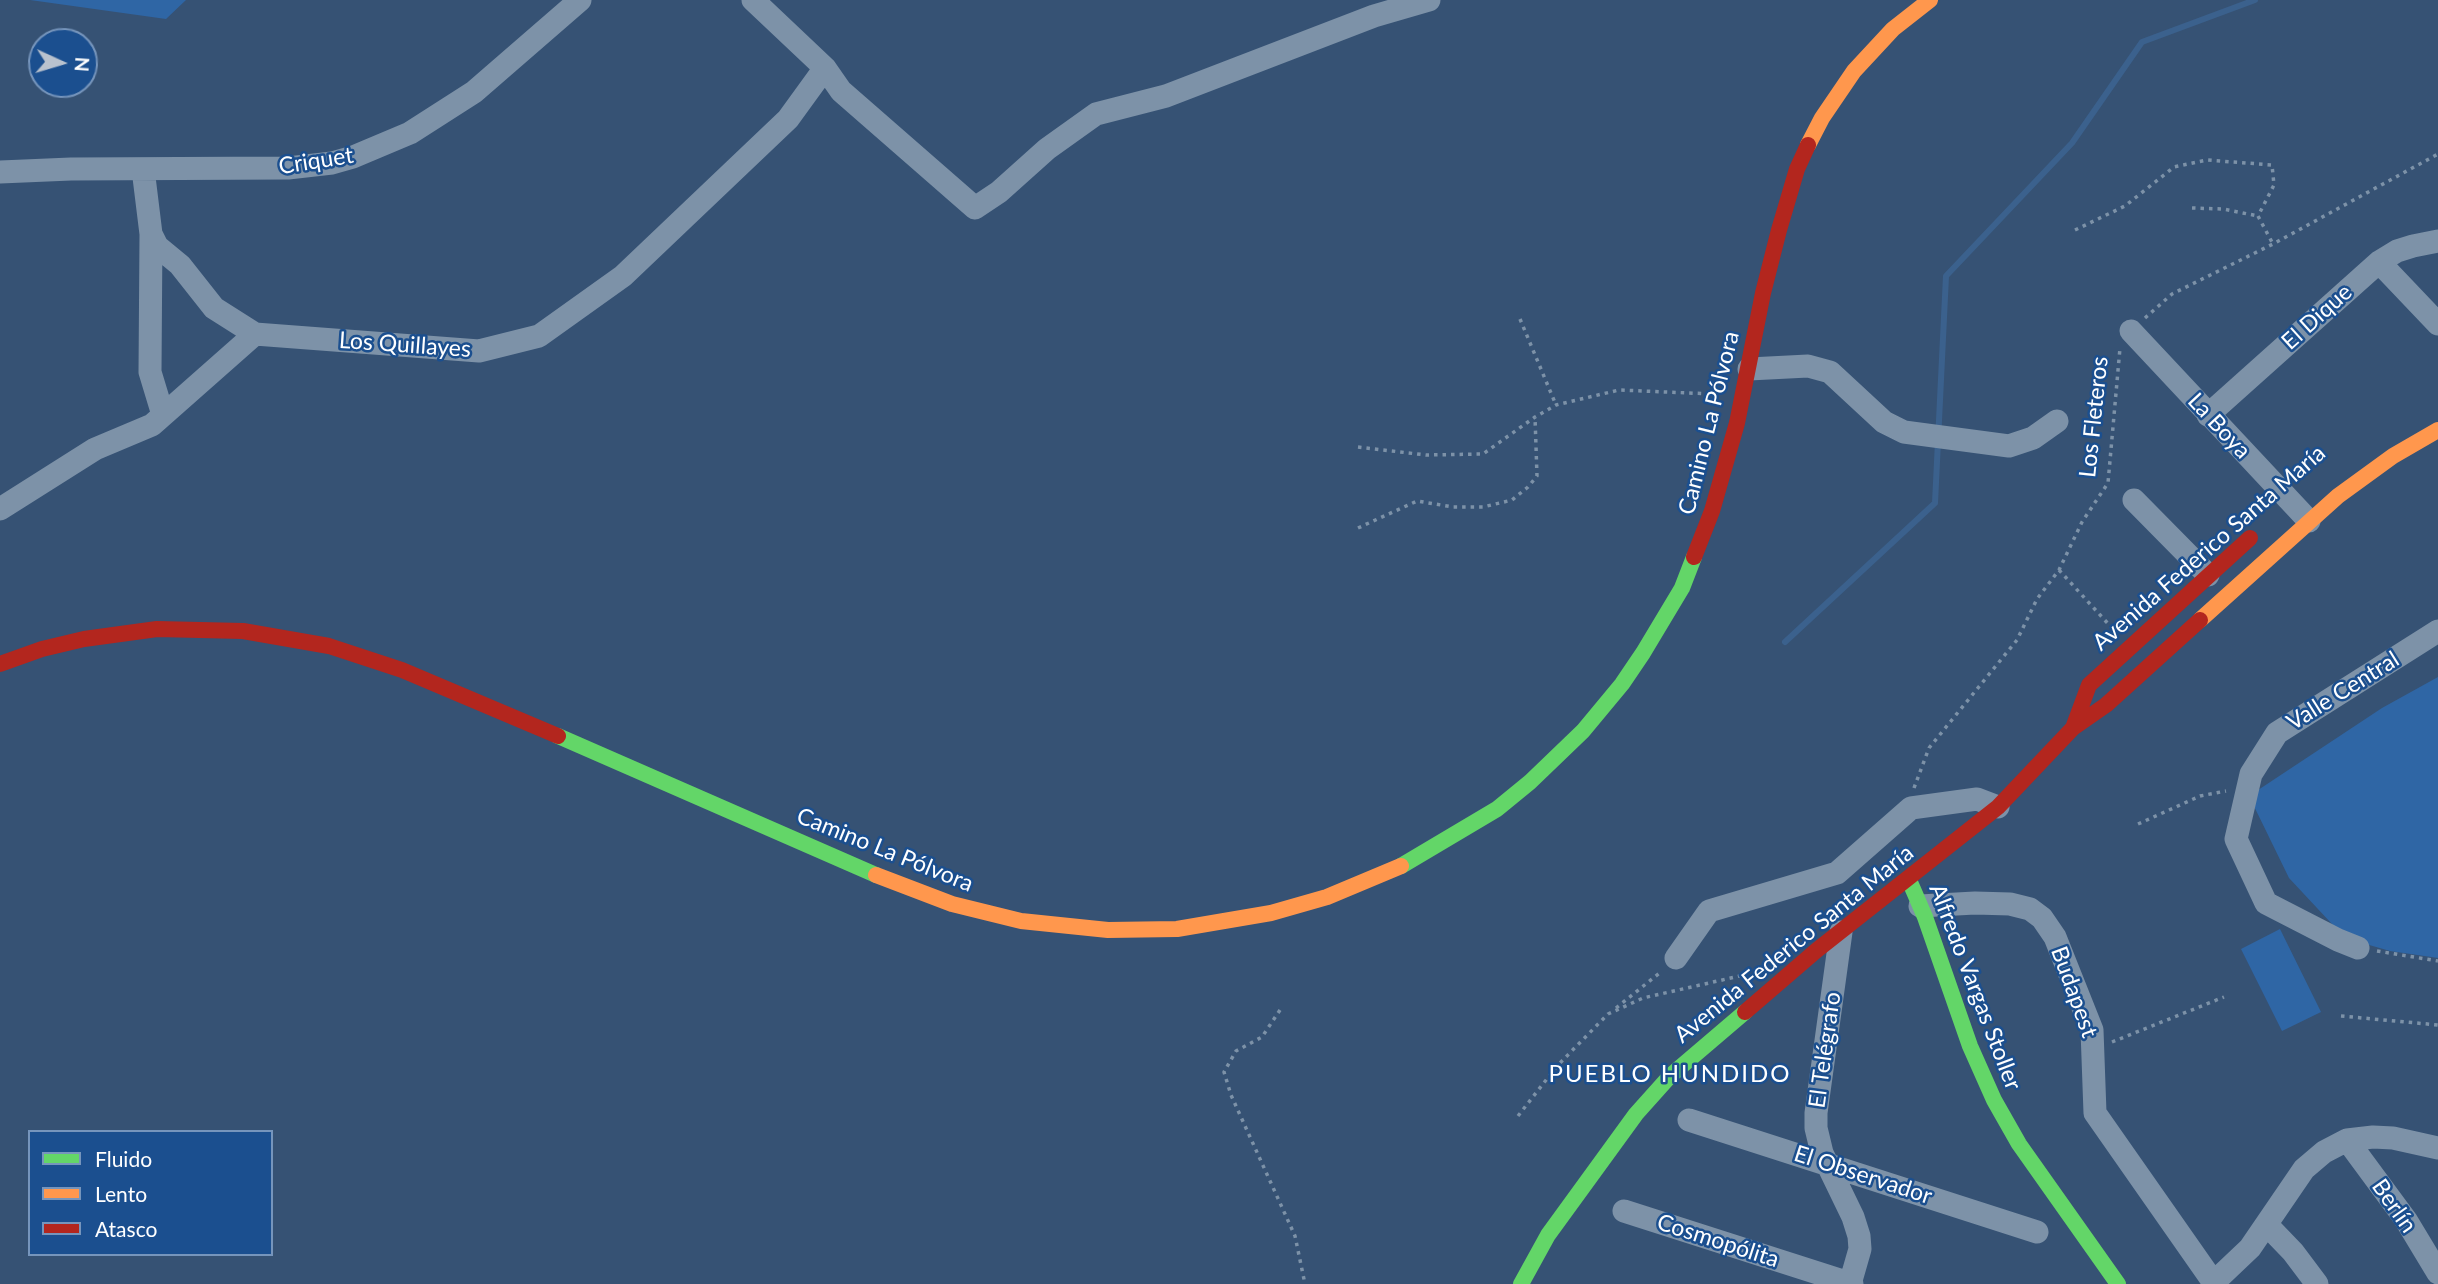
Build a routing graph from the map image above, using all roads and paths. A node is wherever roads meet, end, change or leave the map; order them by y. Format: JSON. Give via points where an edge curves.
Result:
{"nodes":[{"id":1,"x":580,"y":0,"type":"edge"},
{"id":2,"x":753,"y":0,"type":"edge"},
{"id":3,"x":1429,"y":0,"type":"edge"},
{"id":4,"x":1930,"y":0,"type":"edge"},
{"id":5,"x":825,"y":68,"type":"junction"},
{"id":6,"x":2438,"y":154,"type":"edge"},
{"id":7,"x":143,"y":169,"type":"junction"},
{"id":8,"x":0,"y":172,"type":"edge"},
{"id":9,"x":2192,"y":208,"type":"dead end"},
{"id":10,"x":2258,"y":216,"type":"junction"},
{"id":11,"x":2075,"y":230,"type":"dead end"},
{"id":12,"x":151,"y":234,"type":"junction"},
{"id":13,"x":2438,"y":241,"type":"edge"},
{"id":14,"x":2273,"y":244,"type":"junction"},
{"id":15,"x":2379,"y":262,"type":"junction"},
{"id":16,"x":1520,"y":319,"type":"dead end"},
{"id":17,"x":2438,"y":324,"type":"edge"},
{"id":18,"x":2132,"y":331,"type":"junction"},
{"id":19,"x":255,"y":334,"type":"junction"},
{"id":20,"x":1749,"y":369,"type":"junction"},
{"id":21,"x":1722,"y":394,"type":"dead end"},
{"id":22,"x":1556,"y":405,"type":"junction"},
{"id":23,"x":163,"y":415,"type":"junction"},
{"id":24,"x":2208,"y":415,"type":"junction"},
{"id":25,"x":1535,"y":417,"type":"junction"},
{"id":26,"x":2057,"y":421,"type":"dead end"},
{"id":27,"x":2438,"y":430,"type":"edge"},
{"id":28,"x":1358,"y":447,"type":"dead end"},
{"id":29,"x":2134,"y":500,"type":"dead end"},
{"id":30,"x":0,"y":509,"type":"edge"},
{"id":31,"x":2309,"y":520,"type":"junction"},
{"id":32,"x":1358,"y":528,"type":"dead end"},
{"id":33,"x":2260,"y":530,"type":"dead end"},
{"id":34,"x":2059,"y":569,"type":"junction"},
{"id":35,"x":2208,"y":575,"type":"junction"},
{"id":36,"x":2438,"y":631,"type":"edge"},
{"id":37,"x":2116,"y":632,"type":"dead end"},
{"id":38,"x":0,"y":664,"type":"edge"},
{"id":39,"x":2104,"y":671,"type":"junction"},
{"id":40,"x":2119,"y":692,"type":"junction"},
{"id":41,"x":2073,"y":728,"type":"junction"},
{"id":42,"x":2248,"y":787,"type":"junction"},
{"id":43,"x":1998,"y":807,"type":"junction"},
{"id":44,"x":1910,"y":808,"type":"junction"},
{"id":45,"x":2138,"y":824,"type":"dead end"},
{"id":46,"x":1909,"y":880,"type":"junction"},
{"id":47,"x":1920,"y":906,"type":"junction"},
{"id":48,"x":1841,"y":932,"type":"junction"},
{"id":49,"x":2358,"y":948,"type":"joint"},
{"id":50,"x":1676,"y":958,"type":"joint"},
{"id":51,"x":2438,"y":961,"type":"edge"},
{"id":52,"x":1748,"y":975,"type":"dead end"},
{"id":53,"x":2224,"y":997,"type":"dead end"},
{"id":54,"x":1280,"y":1010,"type":"dead end"},
{"id":55,"x":1612,"y":1012,"type":"junction"},
{"id":56,"x":2341,"y":1016,"type":"dead end"},
{"id":57,"x":2438,"y":1025,"type":"edge"},
{"id":58,"x":2094,"y":1049,"type":"junction"},
{"id":59,"x":1518,"y":1116,"type":"dead end"},
{"id":60,"x":1689,"y":1120,"type":"dead end"},
{"id":61,"x":2347,"y":1140,"type":"junction"},
{"id":62,"x":2438,"y":1148,"type":"edge"},
{"id":63,"x":1827,"y":1163,"type":"junction"},
{"id":64,"x":1624,"y":1211,"type":"dead end"},
{"id":65,"x":2267,"y":1225,"type":"junction"},
{"id":66,"x":2037,"y":1232,"type":"dead end"},
{"id":67,"x":2438,"y":1273,"type":"edge"},
{"id":68,"x":2213,"y":1283,"type":"edge"},
{"id":69,"x":1305,"y":1284,"type":"edge"},
{"id":70,"x":1521,"y":1284,"type":"edge"},
{"id":71,"x":1850,"y":1284,"type":"edge"},
{"id":72,"x":2118,"y":1284,"type":"edge"},
{"id":73,"x":2317,"y":1284,"type":"edge"}],
"edges":[{"from":1,"to":7,"type":"street","name":"Criquet","via":[[474,92],[374,150],[331,163],[288,168]]},
{"from":2,"to":5,"type":"street"},
{"from":3,"to":5,"type":"street","via":[[1363,20],[1166,96],[1096,114],[975,208],[841,91]]},
{"from":4,"to":20,"type":"main road","name":"Camino La Pólvora","via":[[1866,57],[1837,94],[1809,143],[1779,230]]},
{"from":5,"to":19,"type":"street","name":"Los Quillayes","via":[[788,119],[623,276],[539,336],[479,351]]},
{"from":6,"to":14,"type":"path","name":"Los Fleteros"},
{"from":7,"to":8,"type":"street","name":"Criquet"},
{"from":7,"to":12,"type":"street"},
{"from":9,"to":10,"type":"path"},
{"from":10,"to":11,"type":"path","via":[[2274,185],[2272,165],[2207,160],[2174,167],[2125,206]]},
{"from":10,"to":14,"type":"path"},
{"from":12,"to":19,"type":"street","name":"Los Quillayes","via":[[214,308]]},
{"from":12,"to":23,"type":"street","via":[[150,372]]},
{"from":13,"to":15,"type":"street","name":"El Dique","via":[[2413,246]]},
{"from":14,"to":18,"type":"path","name":"Los Fleteros","via":[[2172,294]]},
{"from":15,"to":17,"type":"street"},
{"from":15,"to":24,"type":"street","name":"El Dique"},
{"from":16,"to":22,"type":"path"},
{"from":18,"to":24,"type":"street","name":"La Boya"},
{"from":18,"to":34,"type":"path","name":"Los Fleteros","via":[[2120,347],[2108,483]]},
{"from":19,"to":23,"type":"street"},
{"from":20,"to":26,"type":"street","via":[[1808,366],[1830,372],[1884,422],[1903,432],[2010,446],[2034,438]]},
{"from":20,"to":38,"type":"main road","name":"Camino La Pólvora","via":[[1720,486],[1682,587],[1622,684],[1562,754],[1497,809],[1388,873],[1300,906],[1205,926],[1143,931],[1079,929],[1021,922],[952,904],[411,673],[309,642],[223,629],[157,629],[84,639]]},
{"from":21,"to":22,"type":"path","via":[[1619,390]]},
{"from":22,"to":25,"type":"path"},
{"from":23,"to":30,"type":"street","via":[[152,425],[95,449]]},
{"from":24,"to":31,"type":"street","name":"La Boya"},
{"from":25,"to":28,"type":"path","via":[[1483,454],[1426,455]]},
{"from":25,"to":32,"type":"path","via":[[1537,476],[1512,500],[1483,507],[1417,501]]},
{"from":27,"to":31,"type":"main road","name":"Avenida Federico Santa María","via":[[2365,475]]},
{"from":29,"to":35,"type":"street"},
{"from":31,"to":40,"type":"main road","name":"Avenida Federico Santa María"},
{"from":33,"to":35,"type":"main road","name":"Avenida Federico Santa María"},
{"from":34,"to":37,"type":"path"},
{"from":34,"to":44,"type":"path","name":"Los Fleteros","via":[[2036,599],[2017,640],[1929,748]]},
{"from":35,"to":39,"type":"main road","name":"Avenida Federico Santa María"},
{"from":36,"to":42,"type":"street","name":"Valle Central","via":[[2277,733],[2251,774]]},
{"from":39,"to":40,"type":"main road","via":[[2108,686]]},
{"from":39,"to":41,"type":"main road","name":"Avenida Federico Santa María","via":[[2089,685]]},
{"from":40,"to":41,"type":"main road","name":"Avenida Federico Santa María"},
{"from":41,"to":43,"type":"main road","name":"Avenida Federico Santa María"},
{"from":42,"to":45,"type":"path","via":[[2200,796]]},
{"from":42,"to":49,"type":"street","name":"Valle Central","via":[[2236,839],[2266,902]]},
{"from":43,"to":44,"type":"street","via":[[1977,799]]},
{"from":43,"to":46,"type":"main road","name":"Avenida Federico Santa María"},
{"from":44,"to":50,"type":"street","via":[[1838,873],[1709,911]]},
{"from":46,"to":47,"type":"main road","name":"Alfredo Vargas Stoller"},
{"from":46,"to":48,"type":"main road","name":"Avenida Federico Santa María"},
{"from":47,"to":58,"type":"street","name":"Budapest","via":[[2010,904],[2042,918],[2055,937],[2085,1009]]},
{"from":47,"to":72,"type":"main road","name":"Alfredo Vargas Stoller","via":[[1994,1100],[2019,1144]]},
{"from":48,"to":63,"type":"street","name":"El Telégrafo","via":[[1816,1113],[1818,1140]]},
{"from":48,"to":70,"type":"main road","name":"Avenida Federico Santa María","via":[[1670,1076],[1572,1201]]},
{"from":49,"to":51,"type":"path"},
{"from":50,"to":55,"type":"path"},
{"from":52,"to":55,"type":"path","via":[[1643,998]]},
{"from":53,"to":58,"type":"path"},
{"from":54,"to":69,"type":"path","via":[[1262,1037],[1236,1051],[1224,1072],[1295,1236]]},
{"from":55,"to":59,"type":"path","via":[[1558,1066]]},
{"from":56,"to":57,"type":"path"},
{"from":58,"to":68,"type":"street","name":"Budapest","via":[[2095,1113]]},
{"from":60,"to":63,"type":"street","name":"El Observador"},
{"from":61,"to":62,"type":"street","via":[[2393,1138]]},
{"from":61,"to":65,"type":"street","via":[[2304,1169]]},
{"from":61,"to":67,"type":"street","name":"Berlín","via":[[2406,1220]]},
{"from":63,"to":66,"type":"street","name":"El Observador"},
{"from":63,"to":71,"type":"street","name":"El Telégrafo","via":[[1859,1236]]},
{"from":64,"to":71,"type":"street","name":"Cosmopólita"},
{"from":65,"to":68,"type":"street"},
{"from":65,"to":73,"type":"street"}]}
